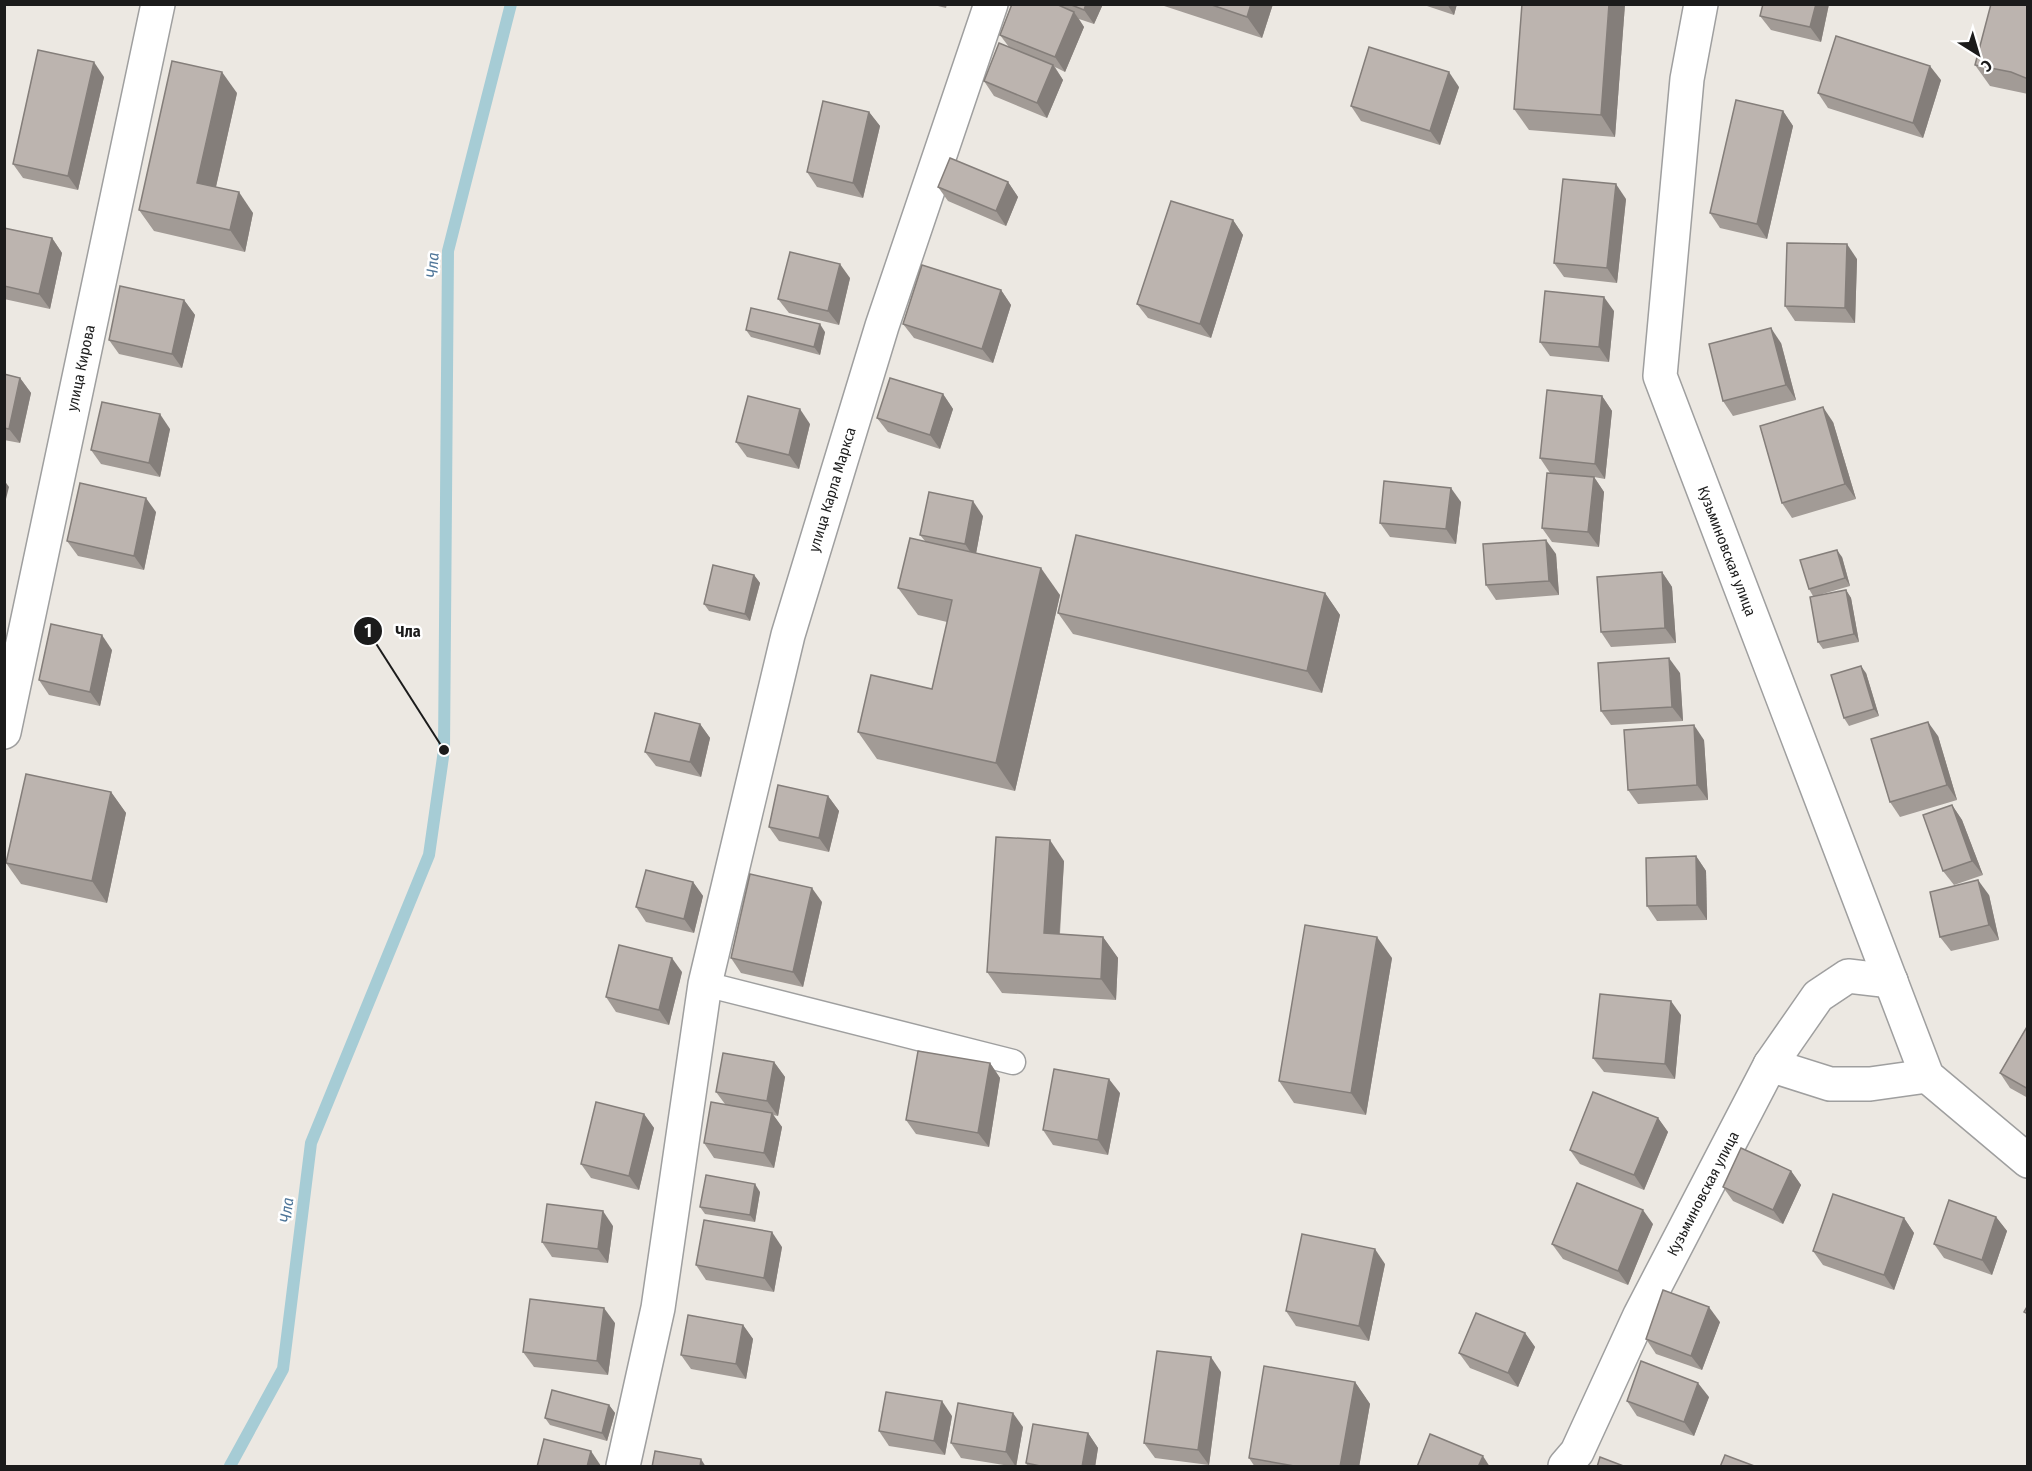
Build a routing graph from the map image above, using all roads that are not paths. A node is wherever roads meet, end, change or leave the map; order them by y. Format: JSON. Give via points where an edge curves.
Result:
{"nodes":[{"id":1,"x":158,"y":4,"type":"edge"},
{"id":2,"x":991,"y":4,"type":"edge"},
{"id":3,"x":1701,"y":4,"type":"edge"},
{"id":4,"x":4,"y":732,"type":"edge"},
{"id":5,"x":1891,"y":981,"type":"junction"},
{"id":6,"x":705,"y":984,"type":"junction"},
{"id":7,"x":1013,"y":1062,"type":"dead end"},
{"id":8,"x":1770,"y":1065,"type":"junction"},
{"id":9,"x":1927,"y":1076,"type":"junction"},
{"id":10,"x":2028,"y":1161,"type":"edge"},
{"id":11,"x":623,"y":1467,"type":"edge"},
{"id":12,"x":1565,"y":1467,"type":"edge"}],
"edges":[{"from":1,"to":4,"type":"street","name":"улица Кирова"},
{"from":2,"to":6,"type":"street","name":"улица Карла Маркса","via":[[882,326],[788,635]]},
{"from":3,"to":5,"type":"street","name":"Кузьминовская улица","via":[[1687,79],[1660,376]]},
{"from":5,"to":8,"type":"street","name":"Кузьминовская улица","via":[[1848,976],[1818,996]]},
{"from":5,"to":9,"type":"street","name":"Кузьминовская улица"},
{"from":6,"to":7,"type":"lane"},
{"from":6,"to":11,"type":"street","name":"улица Карла Маркса","via":[[658,1308]]},
{"from":8,"to":9,"type":"street","via":[[1830,1084],[1870,1084]]},
{"from":8,"to":12,"type":"street","name":"Кузьминовская улица","via":[[1640,1315],[1577,1452]]},
{"from":9,"to":10,"type":"street","name":"Кузьминовская улица"}]}
